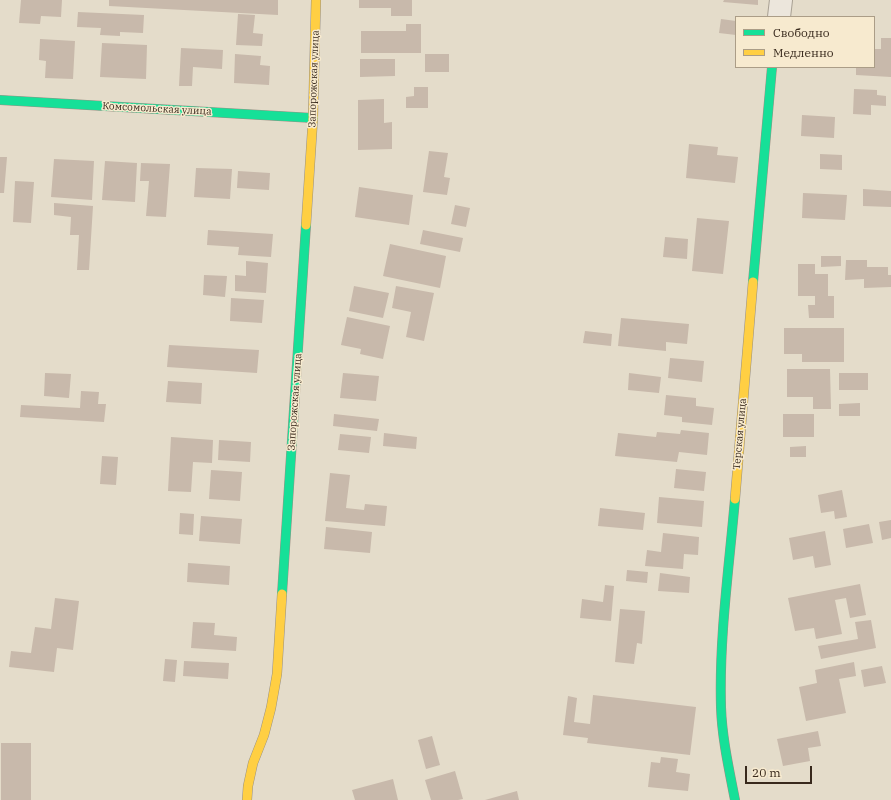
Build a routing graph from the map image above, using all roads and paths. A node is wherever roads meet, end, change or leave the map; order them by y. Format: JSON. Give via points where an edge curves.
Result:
{"nodes":[{"id":1,"x":316,"y":0,"type":"edge"},
{"id":2,"x":781,"y":0,"type":"edge"},
{"id":3,"x":779,"y":16,"type":"edge"},
{"id":4,"x":772,"y":68,"type":"edge"},
{"id":5,"x":0,"y":100,"type":"edge"},
{"id":6,"x":313,"y":118,"type":"junction"},
{"id":7,"x":247,"y":800,"type":"edge"},
{"id":8,"x":735,"y":800,"type":"edge"}],
"edges":[{"from":1,"to":6,"type":"street","name":"Запорожская улица"},
{"from":2,"to":3,"type":"street"},
{"from":4,"to":8,"type":"street","name":"Терская улица","via":[[722,648],[721,707],[724,743]]},
{"from":5,"to":6,"type":"street","name":"Комсомольская улица"},
{"from":6,"to":7,"type":"street","name":"Запорожская улица","via":[[277,674],[266,728],[253,763]]}]}
